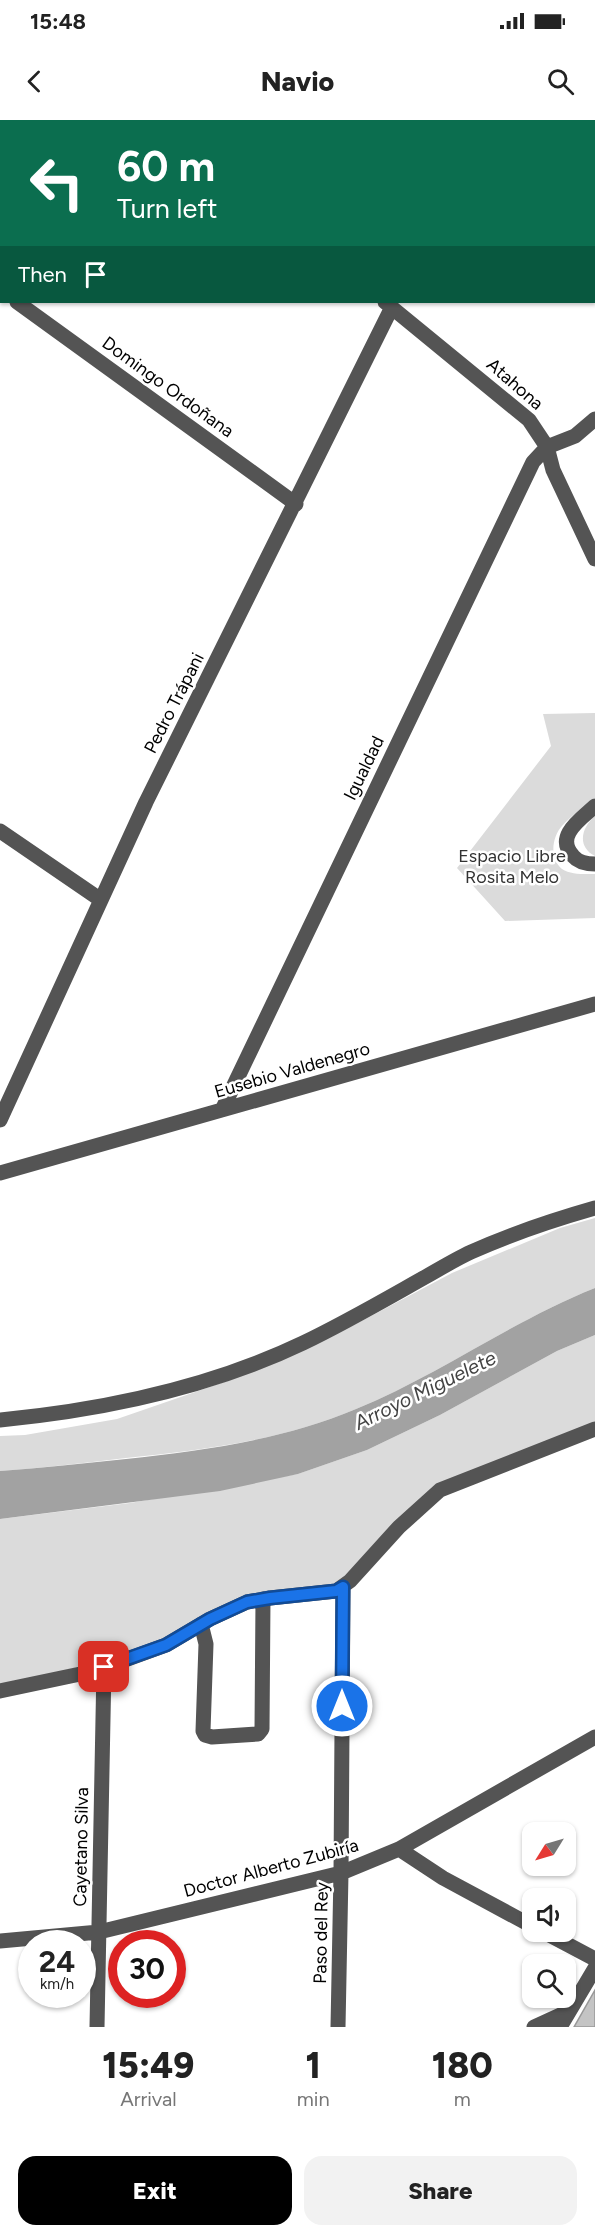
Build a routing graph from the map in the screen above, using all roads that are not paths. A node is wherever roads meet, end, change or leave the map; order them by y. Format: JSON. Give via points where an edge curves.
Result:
{"nodes":[{"id":1,"x":18,"y":303,"type":"edge"},
{"id":2,"x":388,"y":304,"type":"edge"},
{"id":3,"x":595,"y":419,"type":"edge"},
{"id":4,"x":547,"y":447,"type":"junction"},
{"id":5,"x":296,"y":504,"type":"junction"},
{"id":6,"x":595,"y":559,"type":"edge"},
{"id":7,"x":595,"y":806,"type":"edge"},
{"id":8,"x":0,"y":831,"type":"edge"},
{"id":9,"x":595,"y":864,"type":"edge"},
{"id":10,"x":101,"y":900,"type":"junction"},
{"id":11,"x":595,"y":1004,"type":"edge"},
{"id":12,"x":222,"y":1110,"type":"junction"},
{"id":13,"x":1,"y":1113,"type":"edge"},
{"id":14,"x":0,"y":1173,"type":"edge"},
{"id":15,"x":595,"y":1208,"type":"edge"},
{"id":16,"x":0,"y":1420,"type":"edge"},
{"id":17,"x":595,"y":1429,"type":"edge"},
{"id":18,"x":343,"y":1587,"type":"junction"},
{"id":19,"x":263,"y":1599,"type":"junction"},
{"id":20,"x":201,"y":1624,"type":"junction"},
{"id":21,"x":104,"y":1667,"type":"junction"},
{"id":22,"x":0,"y":1691,"type":"edge"},
{"id":23,"x":595,"y":1737,"type":"edge"},
{"id":24,"x":399,"y":1849,"type":"junction"},
{"id":25,"x":341,"y":1873,"type":"junction"},
{"id":26,"x":522,"y":1921,"type":"edge"},
{"id":27,"x":99,"y":1932,"type":"junction"},
{"id":28,"x":0,"y":1941,"type":"edge"},
{"id":29,"x":563,"y":1942,"type":"edge"},
{"id":30,"x":595,"y":1959,"type":"edge"},
{"id":31,"x":595,"y":1968,"type":"edge"},
{"id":32,"x":569,"y":2011,"type":"junction"},
{"id":33,"x":97,"y":2027,"type":"edge"},
{"id":34,"x":338,"y":2027,"type":"edge"},
{"id":35,"x":534,"y":2027,"type":"edge"},
{"id":36,"x":560,"y":2027,"type":"edge"}],
"edges":[{"from":1,"to":5,"type":"street","name":"Domingo Ordoñana"},
{"from":2,"to":4,"type":"street","name":"Atahona","via":[[530,420]]},
{"from":2,"to":5,"type":"street","name":"Pedro Trápani"},
{"from":3,"to":4,"type":"street","via":[[575,436]]},
{"from":4,"to":6,"type":"street","name":"Atahona","via":[[553,470]]},
{"from":4,"to":12,"type":"street","name":"Igualdad","via":[[533,462]]},
{"from":5,"to":10,"type":"street","name":"Pedro Trápani"},
{"from":7,"to":9,"type":"street","via":[[571,828],[566,846],[574,858]]},
{"from":8,"to":10,"type":"street"},
{"from":10,"to":13,"type":"street","name":"Pedro Trápani"},
{"from":11,"to":12,"type":"street","name":"Eusebio Valdenegro"},
{"from":12,"to":14,"type":"street","name":"Eusebio Valdenegro"},
{"from":15,"to":16,"type":"street","via":[[549,1221],[470,1252],[325,1332],[255,1363],[122,1402]]},
{"from":17,"to":18,"type":"street","via":[[440,1490]]},
{"from":18,"to":19,"type":"street","via":[[330,1592]]},
{"from":18,"to":25,"type":"street","name":"Paso del Rey"},
{"from":19,"to":20,"type":"street","via":[[234,1607]]},
{"from":19,"to":20,"type":"street","via":[[262,1729],[258,1734],[205,1735],[206,1644]]},
{"from":20,"to":21,"type":"street","via":[[166,1645]]},
{"from":21,"to":22,"type":"street"},
{"from":21,"to":27,"type":"street","name":"Cayetano Silva"},
{"from":23,"to":24,"type":"street","name":"Doctor Alberto Zubiría"},
{"from":24,"to":25,"type":"street","name":"Doctor Alberto Zubiría"},
{"from":24,"to":26,"type":"street"},
{"from":25,"to":27,"type":"street","name":"Doctor Alberto Zubiría"},
{"from":25,"to":34,"type":"street","name":"Paso del Rey"},
{"from":27,"to":28,"type":"street","name":"Doctor Alberto Zubiría"},
{"from":27,"to":33,"type":"street","name":"Cayetano Silva"},
{"from":29,"to":30,"type":"street"},
{"from":31,"to":32,"type":"street"},
{"from":32,"to":35,"type":"street"},
{"from":32,"to":36,"type":"street"}]}
